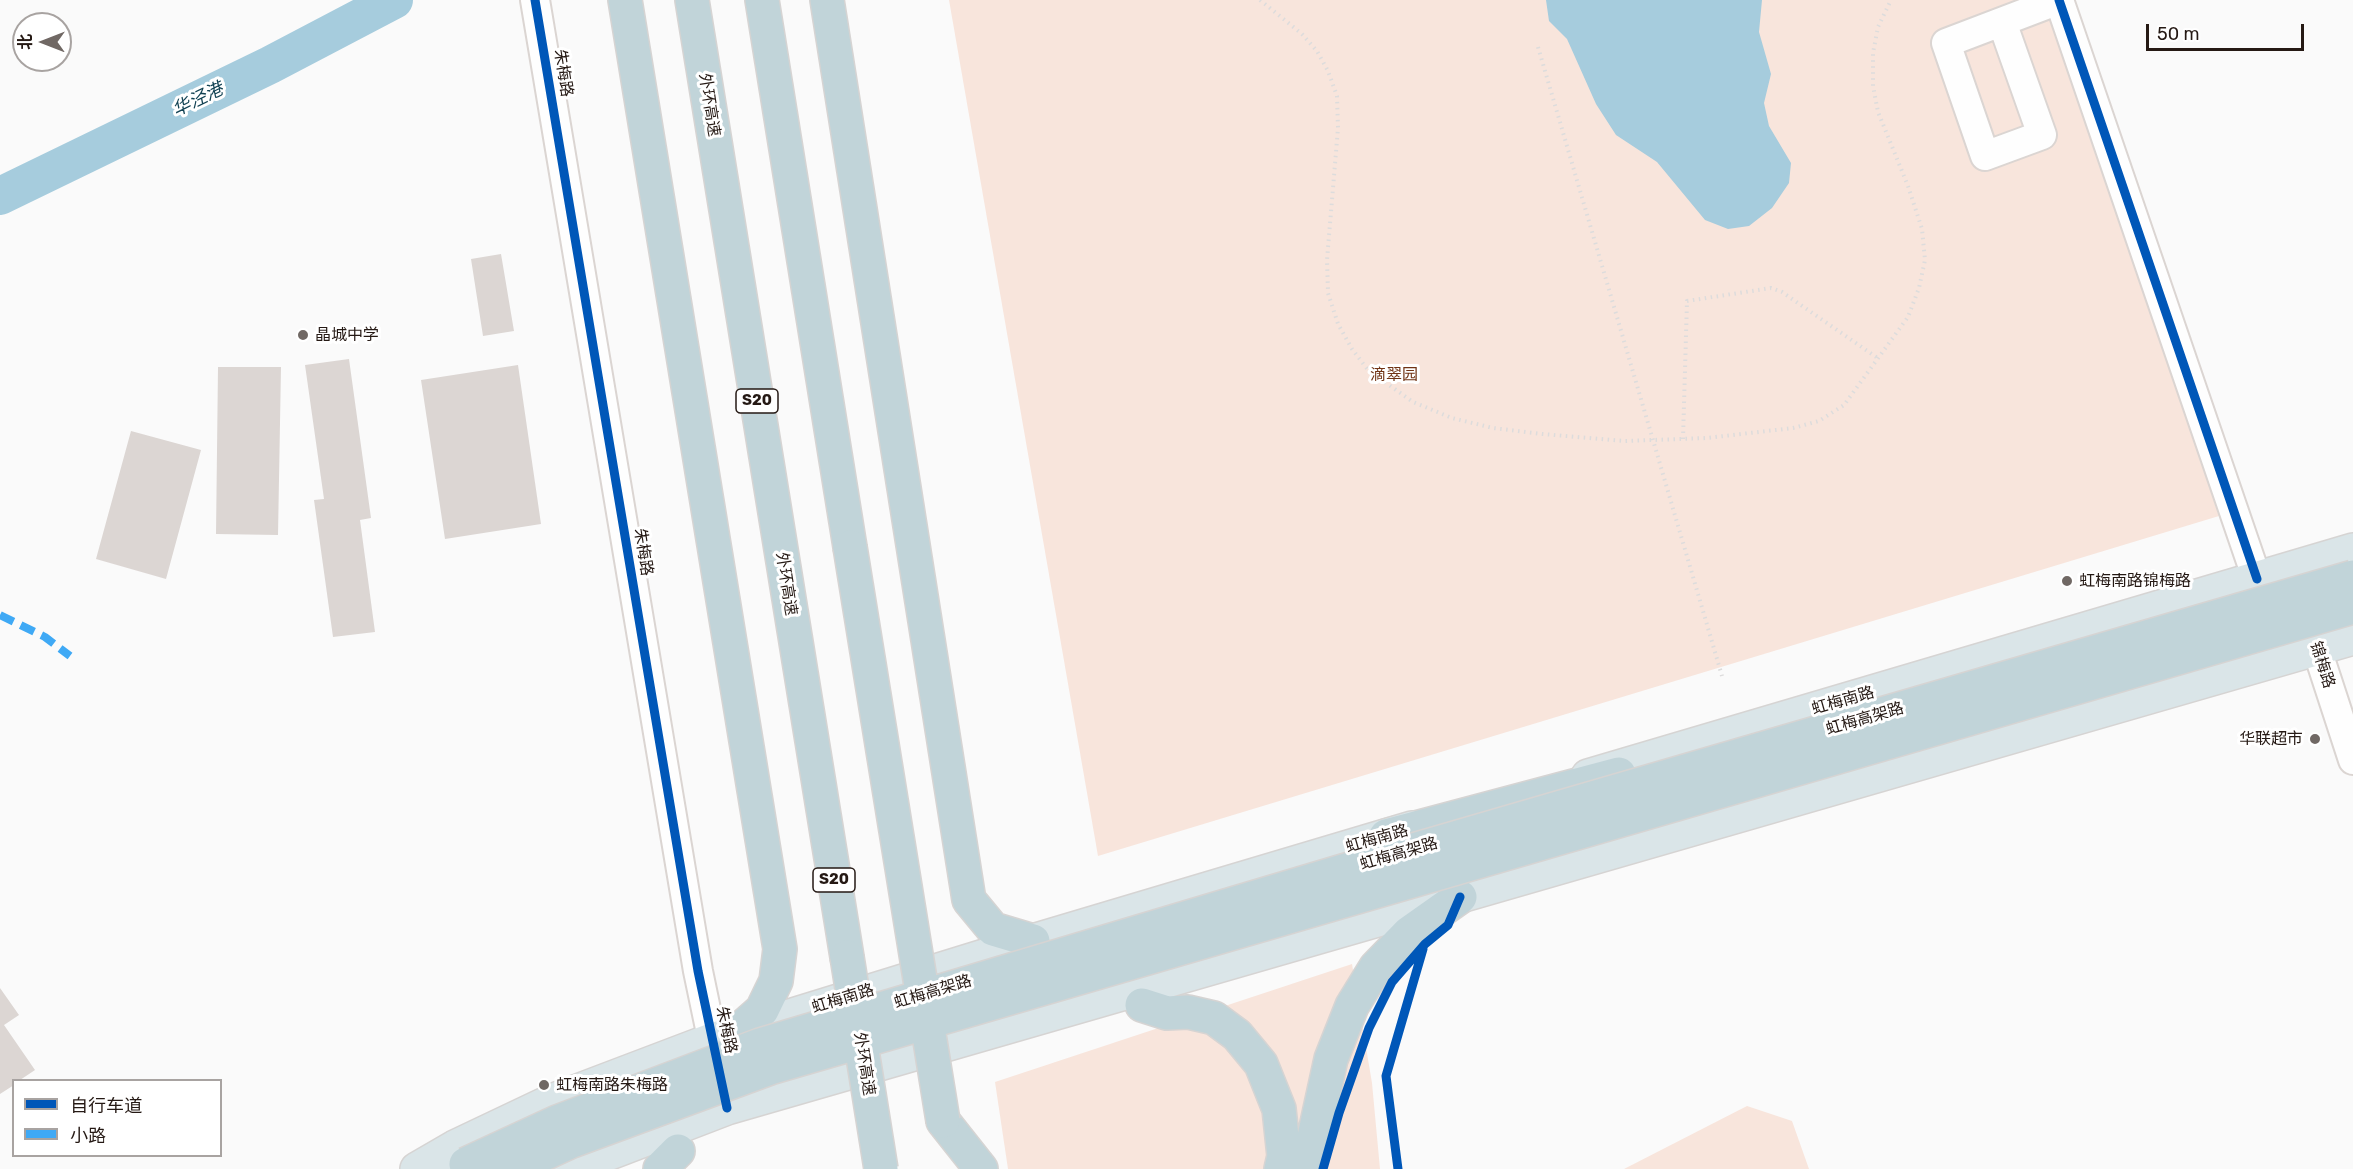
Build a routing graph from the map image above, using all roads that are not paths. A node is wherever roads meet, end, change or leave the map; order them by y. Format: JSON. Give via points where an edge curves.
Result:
{"nodes":[{"id":1,"x":535,"y":0,"type":"edge"},
{"id":2,"x":625,"y":0,"type":"edge"},
{"id":3,"x":692,"y":0,"type":"edge"},
{"id":4,"x":762,"y":0,"type":"edge"},
{"id":5,"x":827,"y":0,"type":"edge"},
{"id":6,"x":2059,"y":0,"type":"edge"},
{"id":7,"x":2002,"y":22,"type":"junction"},
{"id":8,"x":2353,"y":550,"type":"edge"},
{"id":9,"x":2353,"y":562,"type":"edge"},
{"id":10,"x":2292,"y":569,"type":"junction"},
{"id":11,"x":2353,"y":578,"type":"edge"},
{"id":12,"x":2257,"y":579,"type":"junction"},
{"id":13,"x":2353,"y":607,"type":"edge"},
{"id":14,"x":2353,"y":638,"type":"edge"},
{"id":15,"x":2316,"y":649,"type":"junction"},
{"id":16,"x":2353,"y":760,"type":"edge"},
{"id":17,"x":1386,"y":836,"type":"junction"},
{"id":18,"x":1460,"y":897,"type":"junction"},
{"id":19,"x":1395,"y":916,"type":"junction"},
{"id":20,"x":1033,"y":941,"type":"junction"},
{"id":21,"x":1142,"y":1005,"type":"junction"},
{"id":22,"x":725,"y":1036,"type":"junction"},
{"id":23,"x":727,"y":1108,"type":"junction"},
{"id":24,"x":943,"y":1120,"type":"junction"},
{"id":25,"x":669,"y":1160,"type":"edge"},
{"id":26,"x":1291,"y":1165,"type":"edge"},
{"id":27,"x":417,"y":1169,"type":"edge"},
{"id":28,"x":458,"y":1169,"type":"edge"},
{"id":29,"x":511,"y":1169,"type":"edge"},
{"id":30,"x":568,"y":1169,"type":"edge"},
{"id":31,"x":633,"y":1169,"type":"edge"},
{"id":32,"x":881,"y":1169,"type":"edge"},
{"id":33,"x":951,"y":1169,"type":"edge"},
{"id":34,"x":981,"y":1169,"type":"edge"}],
"edges":[{"from":1,"to":22,"type":"street","name":"朱梅路","via":[[698,971]]},
{"from":2,"to":22,"type":"highway","via":[[780,949],[776,981],[762,1010]]},
{"from":3,"to":32,"type":"highway","name":"外环高速","number":"S20","bridge":true},
{"from":4,"to":24,"type":"highway","bridge":true},
{"from":5,"to":20,"type":"highway","via":[[969,900],[993,929]]},
{"from":6,"to":7,"type":"street"},
{"from":6,"to":12,"type":"street"},
{"from":7,"to":7,"type":"street","via":[[1946,43],[1985,156],[2042,135]]},
{"from":8,"to":10,"type":"main road","name":"虹梅南路"},
{"from":9,"to":17,"type":"highway","via":[[1750,739]]},
{"from":10,"to":12,"type":"main road","name":"虹梅南路"},
{"from":10,"to":15,"type":"street","name":"锦梅路"},
{"from":11,"to":28,"type":"highway","name":"虹梅高架路","bridge":true,"via":[[1403,853],[760,1045],[557,1122]]},
{"from":12,"to":17,"type":"main road","name":"虹梅南路"},
{"from":13,"to":29,"type":"highway","name":"虹梅高架路","bridge":true,"via":[[770,1068],[572,1141]]},
{"from":14,"to":15,"type":"main road"},
{"from":15,"to":16,"type":"street","name":"锦梅路"},
{"from":15,"to":18,"type":"main road"},
{"from":17,"to":20,"type":"main road","name":"虹梅南路"},
{"from":18,"to":19,"type":"main road"},
{"from":18,"to":26,"type":"highway","via":[[1408,933],[1376,967],[1352,1006]]},
{"from":19,"to":21,"type":"main road","via":[[1375,931],[1342,945]]},
{"from":19,"to":23,"type":"main road"},
{"from":20,"to":22,"type":"main road","name":"虹梅南路"},
{"from":21,"to":25,"type":"main road","via":[[744,1126]]},
{"from":21,"to":26,"type":"highway","via":[[1167,1013],[1188,1012],[1214,1018],[1237,1035],[1261,1064],[1280,1109]]},
{"from":22,"to":23,"type":"street","name":"朱梅路"},
{"from":22,"to":27,"type":"main road","name":"虹梅南路","via":[[554,1100]]},
{"from":23,"to":30,"type":"main road"},
{"from":24,"to":33,"type":"highway"},
{"from":24,"to":34,"type":"highway"},
{"from":25,"to":31,"type":"main road"}]}
